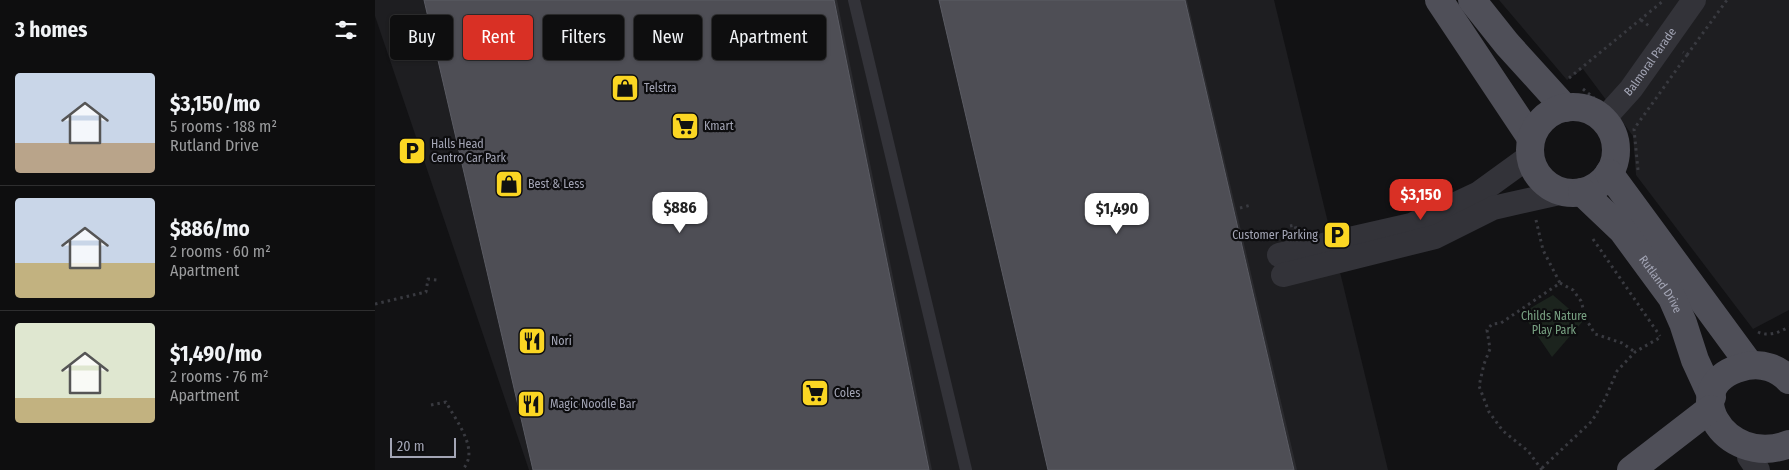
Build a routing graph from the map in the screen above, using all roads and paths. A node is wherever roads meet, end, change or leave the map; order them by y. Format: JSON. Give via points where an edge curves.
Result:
{"nodes":[{"id":1,"x":854,"y":0,"type":"edge"},
{"id":2,"x":1439,"y":0,"type":"edge"},
{"id":3,"x":1472,"y":0,"type":"edge"},
{"id":4,"x":1663,"y":0,"type":"edge"},
{"id":5,"x":1694,"y":0,"type":"edge"},
{"id":6,"x":1727,"y":0,"type":"edge"},
{"id":7,"x":1687,"y":54,"type":"dead end"},
{"id":8,"x":1569,"y":79,"type":"dead end"},
{"id":9,"x":1565,"y":108,"type":"junction"},
{"id":10,"x":1603,"y":120,"type":"junction"},
{"id":11,"x":1531,"y":147,"type":"junction"},
{"id":12,"x":1609,"y":173,"type":"junction"},
{"id":13,"x":1573,"y":192,"type":"junction"},
{"id":14,"x":1527,"y":200,"type":"junction"},
{"id":15,"x":1251,"y":204,"type":"dead end"},
{"id":16,"x":1240,"y":208,"type":"dead end"},
{"id":17,"x":1290,"y":226,"type":"dead end"},
{"id":18,"x":1297,"y":235,"type":"dead end"},
{"id":19,"x":1591,"y":237,"type":"dead end"},
{"id":20,"x":437,"y":280,"type":"dead end"},
{"id":21,"x":1560,"y":283,"type":"junction"},
{"id":22,"x":375,"y":304,"type":"edge"},
{"id":23,"x":1672,"y":330,"type":"junction"},
{"id":24,"x":1635,"y":352,"type":"junction"},
{"id":25,"x":1776,"y":369,"type":"edge"},
{"id":26,"x":1711,"y":403,"type":"junction"},
{"id":27,"x":431,"y":405,"type":"dead end"},
{"id":28,"x":1789,"y":444,"type":"edge"},
{"id":29,"x":1743,"y":463,"type":"edge"},
{"id":30,"x":1541,"y":469,"type":"edge"},
{"id":31,"x":462,"y":470,"type":"edge"},
{"id":32,"x":966,"y":470,"type":"edge"},
{"id":33,"x":1631,"y":470,"type":"edge"}],
"edges":[{"from":1,"to":32,"type":"lane"},
{"from":2,"to":11,"type":"main road"},
{"from":3,"to":9,"type":"main road"},
{"from":4,"to":8,"type":"path"},
{"from":5,"to":10,"type":"street","name":"Balmoral Parade","via":[[1631,89]]},
{"from":6,"to":7,"type":"path"},
{"from":9,"to":10,"type":"main road","via":[[1581,108]]},
{"from":9,"to":11,"type":"main road","via":[[1550,113],[1539,124]]},
{"from":10,"to":12,"type":"main road","via":[[1615,140],[1615,157]]},
{"from":11,"to":13,"type":"main road","via":[[1536,172],[1542,179],[1548,185]]},
{"from":11,"to":14,"type":"street","via":[[1479,193],[1411,225],[1281,265],[1435,237],[1493,208]]},
{"from":12,"to":13,"type":"main road","via":[[1598,185]]},
{"from":12,"to":25,"type":"main road","name":"Rutland Drive"},
{"from":13,"to":14,"type":"street"},
{"from":13,"to":23,"type":"main road","name":"Rutland Drive","via":[[1622,230],[1642,256],[1672,298]]},
{"from":14,"to":21,"type":"path","via":[[1534,212],[1543,250]]},
{"from":15,"to":16,"type":"path"},
{"from":17,"to":18,"type":"path","via":[[1295,225]]},
{"from":19,"to":23,"type":"path"},
{"from":20,"to":22,"type":"path","via":[[428,279],[426,292]]},
{"from":21,"to":24,"type":"path","via":[[1573,290],[1581,301],[1586,320],[1595,334]]},
{"from":21,"to":30,"type":"path","via":[[1487,330],[1490,349],[1479,386],[1489,412],[1503,431],[1528,452]]},
{"from":23,"to":24,"type":"path"},
{"from":23,"to":26,"type":"main road","name":"Rutland Drive","via":[[1695,360]]},
{"from":24,"to":30,"type":"path","via":[[1617,371],[1592,421]]},
{"from":25,"to":26,"type":"main road","via":[[1742,367],[1726,375]]},
{"from":26,"to":29,"type":"main road","name":"Rutland Drive","via":[[1710,421],[1715,432]]},
{"from":26,"to":33,"type":"main road"},
{"from":27,"to":31,"type":"path","via":[[446,402],[462,431],[470,451],[467,465]]},
{"from":28,"to":29,"type":"main road","via":[[1772,455]]}]}
